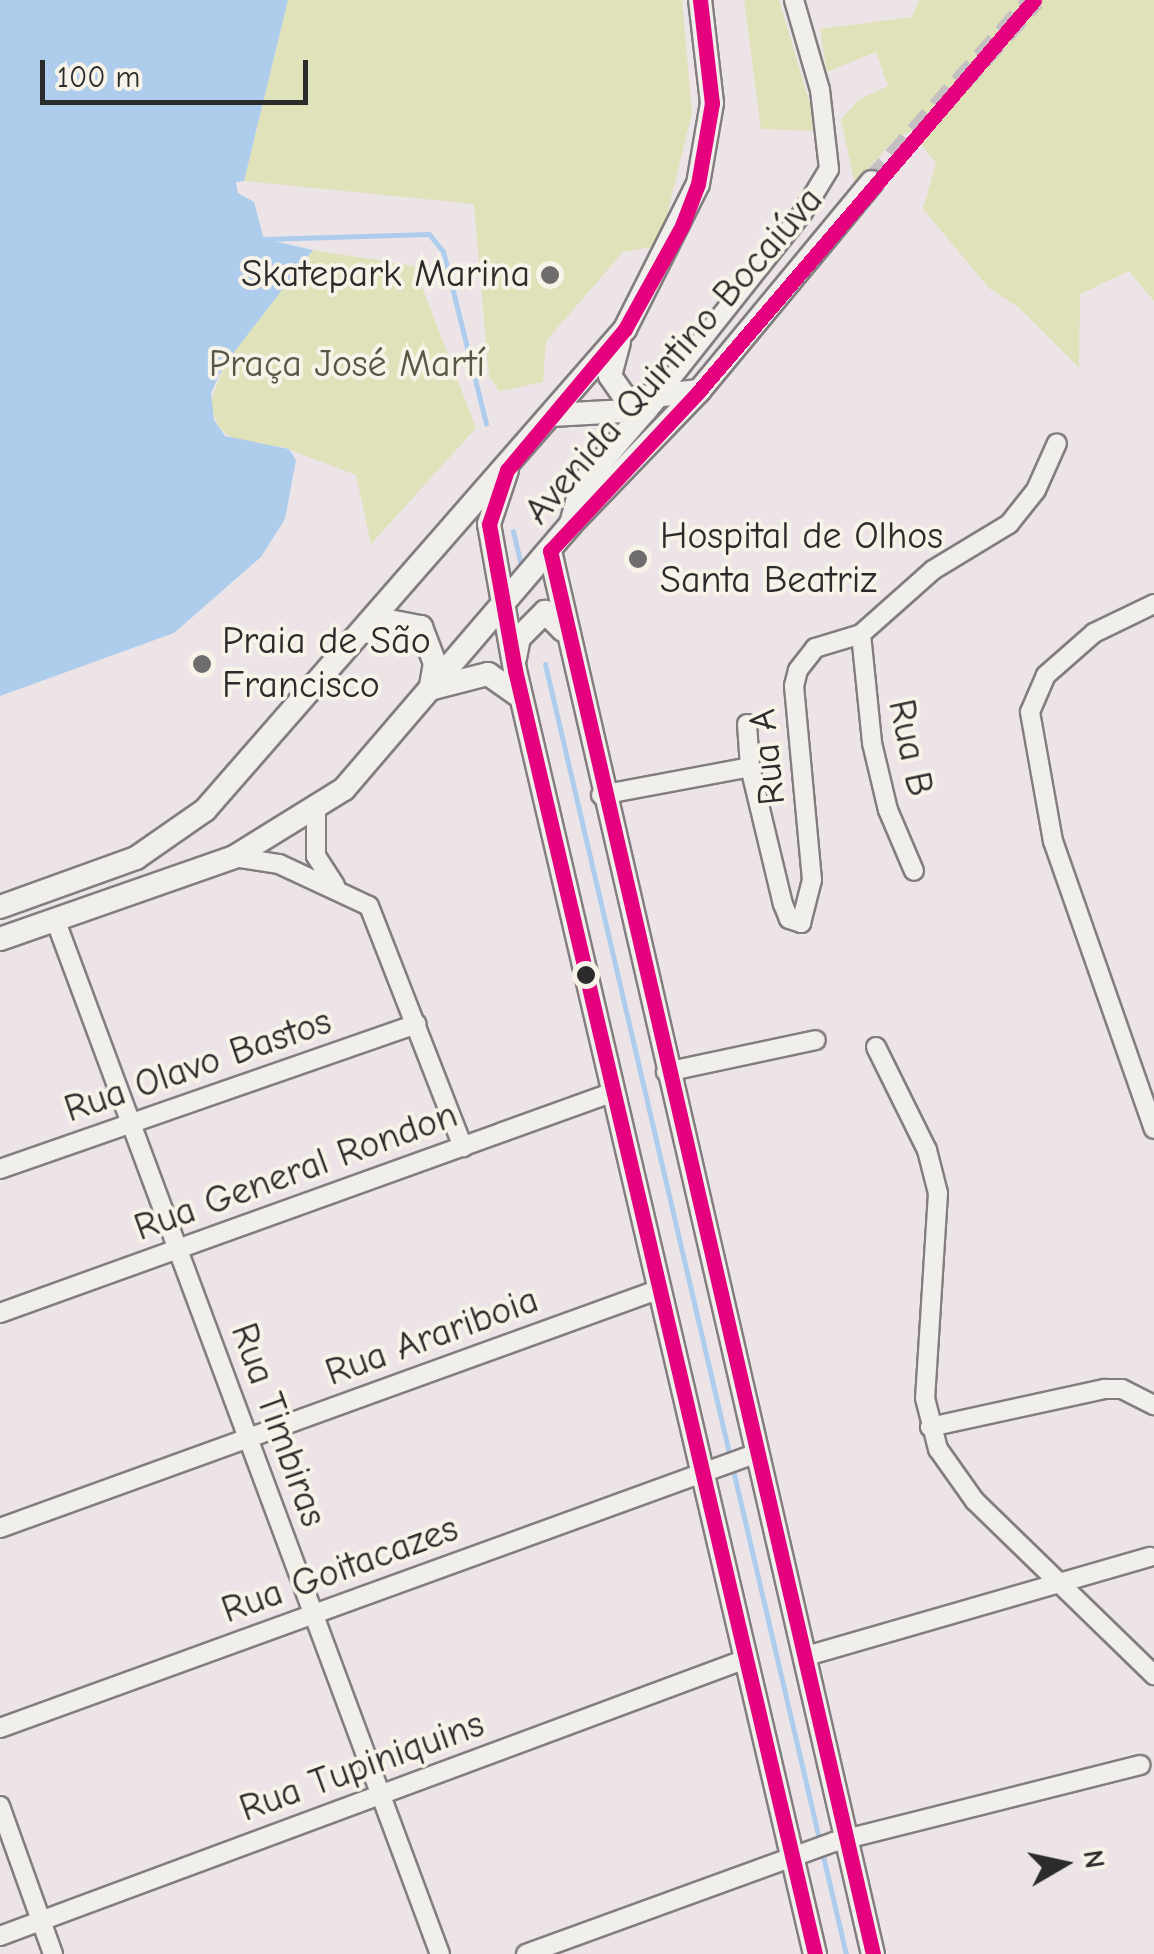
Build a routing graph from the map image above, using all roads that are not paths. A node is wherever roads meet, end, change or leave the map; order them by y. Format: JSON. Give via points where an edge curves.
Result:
{"nodes":[{"id":1,"x":700,"y":0,"type":"edge"},
{"id":2,"x":794,"y":0,"type":"edge"},
{"id":3,"x":872,"y":182,"type":"tunnel mouth"},
{"id":4,"x":625,"y":329,"type":"junction"},
{"id":5,"x":699,"y":392,"type":"junction"},
{"id":6,"x":650,"y":404,"type":"junction"},
{"id":7,"x":553,"y":416,"type":"junction"},
{"id":8,"x":1057,"y":443,"type":"dead end"},
{"id":9,"x":506,"y":470,"type":"junction"},
{"id":10,"x":572,"y":524,"type":"junction"},
{"id":11,"x":550,"y":552,"type":"junction"},
{"id":12,"x":1154,"y":604,"type":"edge"},
{"id":13,"x":502,"y":609,"type":"junction"},
{"id":14,"x":563,"y":630,"type":"junction"},
{"id":15,"x":861,"y":634,"type":"junction"},
{"id":16,"x":361,"y":637,"type":"junction"},
{"id":17,"x":514,"y":670,"type":"junction"},
{"id":18,"x":430,"y":690,"type":"junction"},
{"id":19,"x":522,"y":698,"type":"junction"},
{"id":20,"x":747,"y":724,"type":"dead end"},
{"id":21,"x":750,"y":767,"type":"junction"},
{"id":22,"x":601,"y":795,"type":"junction"},
{"id":23,"x":316,"y":810,"type":"junction"},
{"id":24,"x":234,"y":857,"type":"junction"},
{"id":25,"x":914,"y":871,"type":"dead end"},
{"id":26,"x":339,"y":889,"type":"junction"},
{"id":27,"x":0,"y":907,"type":"edge"},
{"id":28,"x":55,"y":919,"type":"junction"},
{"id":29,"x":0,"y":939,"type":"edge"},
{"id":30,"x":417,"y":1024,"type":"junction"},
{"id":31,"x":816,"y":1040,"type":"dead end"},
{"id":32,"x":876,"y":1047,"type":"dead end"},
{"id":33,"x":666,"y":1072,"type":"junction"},
{"id":34,"x":614,"y":1092,"type":"junction"},
{"id":35,"x":132,"y":1126,"type":"junction"},
{"id":36,"x":1154,"y":1129,"type":"edge"},
{"id":37,"x":463,"y":1147,"type":"junction"},
{"id":38,"x":0,"y":1169,"type":"edge"},
{"id":39,"x":178,"y":1249,"type":"junction"},
{"id":40,"x":660,"y":1289,"type":"junction"},
{"id":41,"x":0,"y":1313,"type":"edge"},
{"id":42,"x":1154,"y":1405,"type":"edge"},
{"id":43,"x":930,"y":1426,"type":"junction"},
{"id":44,"x":248,"y":1438,"type":"junction"},
{"id":45,"x":729,"y":1462,"type":"junction"},
{"id":46,"x":0,"y":1528,"type":"edge"},
{"id":47,"x":1150,"y":1557,"type":"dead end"},
{"id":48,"x":1060,"y":1582,"type":"junction"},
{"id":49,"x":314,"y":1616,"type":"junction"},
{"id":50,"x":803,"y":1657,"type":"junction"},
{"id":51,"x":746,"y":1659,"type":"junction"},
{"id":52,"x":1154,"y":1675,"type":"edge"},
{"id":53,"x":0,"y":1728,"type":"edge"},
{"id":54,"x":1140,"y":1765,"type":"dead end"},
{"id":55,"x":380,"y":1794,"type":"junction"},
{"id":56,"x":0,"y":1806,"type":"edge"},
{"id":57,"x":840,"y":1840,"type":"junction"},
{"id":58,"x":803,"y":1852,"type":"junction"},
{"id":59,"x":41,"y":1920,"type":"junction"},
{"id":60,"x":0,"y":1936,"type":"edge"},
{"id":61,"x":53,"y":1954,"type":"edge"},
{"id":62,"x":440,"y":1954,"type":"edge"},
{"id":63,"x":526,"y":1954,"type":"edge"},
{"id":64,"x":815,"y":1954,"type":"edge"},
{"id":65,"x":872,"y":1954,"type":"edge"}],
"edges":[{"from":1,"to":4,"type":"main road","via":[[712,104],[698,184]]},
{"from":2,"to":6,"type":"street","via":[[820,90],[829,169],[803,212]]},
{"from":3,"to":5,"type":"main road","name":"Avenida Quintino Bocaiúva"},
{"from":4,"to":6,"type":"main road","via":[[610,367],[612,384],[631,401]]},
{"from":4,"to":7,"type":"main road","name":"Avenida Quintino Bocaiúva"},
{"from":5,"to":6,"type":"main road"},
{"from":5,"to":10,"type":"main road","name":"Avenida Quintino Bocaiúva"},
{"from":6,"to":7,"type":"main road"},
{"from":6,"to":10,"type":"main road","via":[[582,484]]},
{"from":7,"to":9,"type":"main road","name":"Avenida Quintino Bocaiúva"},
{"from":8,"to":15,"type":"street","name":"Rua A","via":[[1036,490],[1008,524],[933,570]]},
{"from":9,"to":13,"type":"main road","via":[[489,524]]},
{"from":9,"to":16,"type":"main road","name":"Avenida Quintino Bocaiúva"},
{"from":10,"to":11,"type":"main road","name":"Avenida Quintino Bocaiúva"},
{"from":11,"to":13,"type":"main road","name":"Avenida Quintino Bocaiúva"},
{"from":11,"to":14,"type":"main road"},
{"from":12,"to":36,"type":"street","via":[[1112,620],[1082,643],[1046,675],[1030,712],[1054,841]]},
{"from":13,"to":17,"type":"main road"},
{"from":13,"to":18,"type":"main road","name":"Avenida Quintino Bocaiúva"},
{"from":14,"to":17,"type":"main road","via":[[545,612],[519,638]]},
{"from":14,"to":22,"type":"main road"},
{"from":15,"to":21,"type":"street","name":"Rua A","via":[[815,648],[794,686],[812,880],[805,919],[794,924]]},
{"from":15,"to":25,"type":"street","name":"Rua B","via":[[872,743],[888,810]]},
{"from":16,"to":18,"type":"main road","via":[[389,621],[422,628],[435,663]]},
{"from":16,"to":27,"type":"main road","name":"Avenida Quintino Bocaiúva","via":[[237,779],[172,836],[100,874]]},
{"from":17,"to":19,"type":"main road"},
{"from":18,"to":19,"type":"main road","via":[[488,674]]},
{"from":18,"to":23,"type":"main road","name":"Avenida Quintino Bocaiúva","via":[[363,770]]},
{"from":19,"to":34,"type":"main road"},
{"from":20,"to":21,"type":"street"},
{"from":21,"to":22,"type":"street"},
{"from":22,"to":33,"type":"main road"},
{"from":23,"to":24,"type":"main road","name":"Avenida Quintino Bocaiúva"},
{"from":23,"to":26,"type":"street","via":[[316,856]]},
{"from":24,"to":26,"type":"street","via":[[279,864]]},
{"from":24,"to":28,"type":"main road","name":"Avenida Quintino Bocaiúva"},
{"from":26,"to":30,"type":"street","via":[[369,906]]},
{"from":28,"to":29,"type":"main road","name":"Avenida Quintino Bocaiúva"},
{"from":28,"to":35,"type":"street","name":"Rua Timbiras"},
{"from":30,"to":35,"type":"street","name":"Rua Olavo Bastos"},
{"from":30,"to":37,"type":"street"},
{"from":31,"to":33,"type":"street"},
{"from":32,"to":43,"type":"street","via":[[927,1150],[938,1192],[926,1329]]},
{"from":33,"to":45,"type":"main road"},
{"from":34,"to":37,"type":"street","name":"Rua General Rondon"},
{"from":34,"to":40,"type":"main road"},
{"from":35,"to":38,"type":"street","name":"Rua Olavo Bastos"},
{"from":35,"to":39,"type":"street","name":"Rua Timbiras"},
{"from":37,"to":39,"type":"street","name":"Rua General Rondon"},
{"from":39,"to":41,"type":"street","name":"Rua General Rondon"},
{"from":39,"to":44,"type":"street","name":"Rua Timbiras"},
{"from":40,"to":44,"type":"street","name":"Rua Arariboia"},
{"from":40,"to":45,"type":"main road"},
{"from":42,"to":43,"type":"street","via":[[1122,1389],[1105,1389]]},
{"from":43,"to":48,"type":"street","via":[[954,1477]]},
{"from":44,"to":46,"type":"street","name":"Rua Arariboia"},
{"from":44,"to":49,"type":"street","name":"Rua Timbiras"},
{"from":45,"to":49,"type":"street","name":"Rua Goitacazes"},
{"from":45,"to":50,"type":"main road"},
{"from":45,"to":51,"type":"main road"},
{"from":47,"to":48,"type":"street"},
{"from":48,"to":50,"type":"street"},
{"from":48,"to":52,"type":"street"},
{"from":49,"to":53,"type":"street","name":"Rua Goitacazes"},
{"from":49,"to":55,"type":"street","name":"Rua Timbiras"},
{"from":50,"to":57,"type":"main road"},
{"from":51,"to":55,"type":"street","name":"Rua Tupiniquins"},
{"from":51,"to":58,"type":"main road"},
{"from":54,"to":57,"type":"street"},
{"from":55,"to":59,"type":"street","name":"Rua Tupiniquins"},
{"from":55,"to":62,"type":"street","name":"Rua Timbiras"},
{"from":56,"to":59,"type":"street"},
{"from":57,"to":58,"type":"street"},
{"from":57,"to":65,"type":"main road"},
{"from":58,"to":63,"type":"street"},
{"from":58,"to":64,"type":"main road"},
{"from":59,"to":60,"type":"street","name":"Rua Tupiniquins"},
{"from":59,"to":61,"type":"street"}]}
